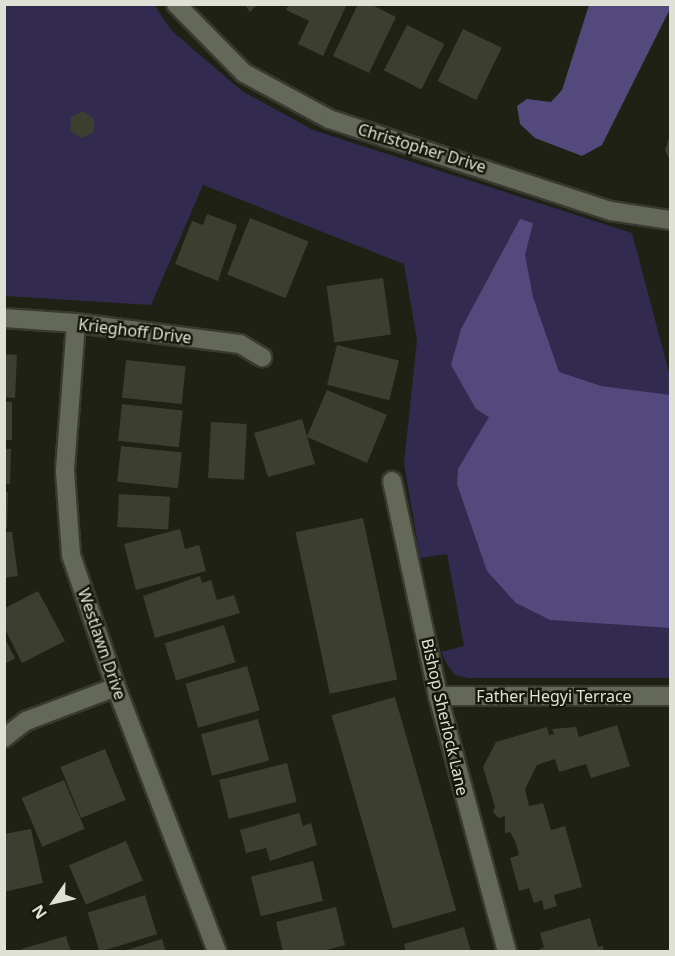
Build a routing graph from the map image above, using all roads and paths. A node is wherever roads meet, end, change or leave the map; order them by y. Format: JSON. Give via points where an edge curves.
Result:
{"nodes":[{"id":1,"x":176,"y":4,"type":"edge"},
{"id":2,"x":670,"y":220,"type":"edge"},
{"id":3,"x":4,"y":318,"type":"edge"},
{"id":4,"x":76,"y":322,"type":"junction"},
{"id":5,"x":262,"y":357,"type":"dead end"},
{"id":6,"x":392,"y":481,"type":"dead end"},
{"id":7,"x":116,"y":687,"type":"junction"},
{"id":8,"x":438,"y":696,"type":"junction"},
{"id":9,"x":670,"y":696,"type":"edge"},
{"id":10,"x":4,"y":738,"type":"edge"},
{"id":11,"x":217,"y":951,"type":"edge"},
{"id":12,"x":507,"y":951,"type":"edge"}],
"edges":[{"from":1,"to":2,"type":"street","name":"Christopher Drive","via":[[244,73],[328,118],[611,211]]},
{"from":3,"to":4,"type":"street","name":"Krieghoff Drive"},
{"from":4,"to":5,"type":"street","name":"Krieghoff Drive","via":[[240,344]]},
{"from":4,"to":7,"type":"street","name":"Westlawn Drive","via":[[65,471],[71,555]]},
{"from":6,"to":8,"type":"street","name":"Bishop Sherlock Lane"},
{"from":7,"to":10,"type":"street","via":[[26,721]]},
{"from":7,"to":11,"type":"street","name":"Westlawn Drive"},
{"from":8,"to":9,"type":"street","name":"Father Hegyi Terrace"},
{"from":8,"to":12,"type":"street","name":"Bishop Sherlock Lane"}]}
